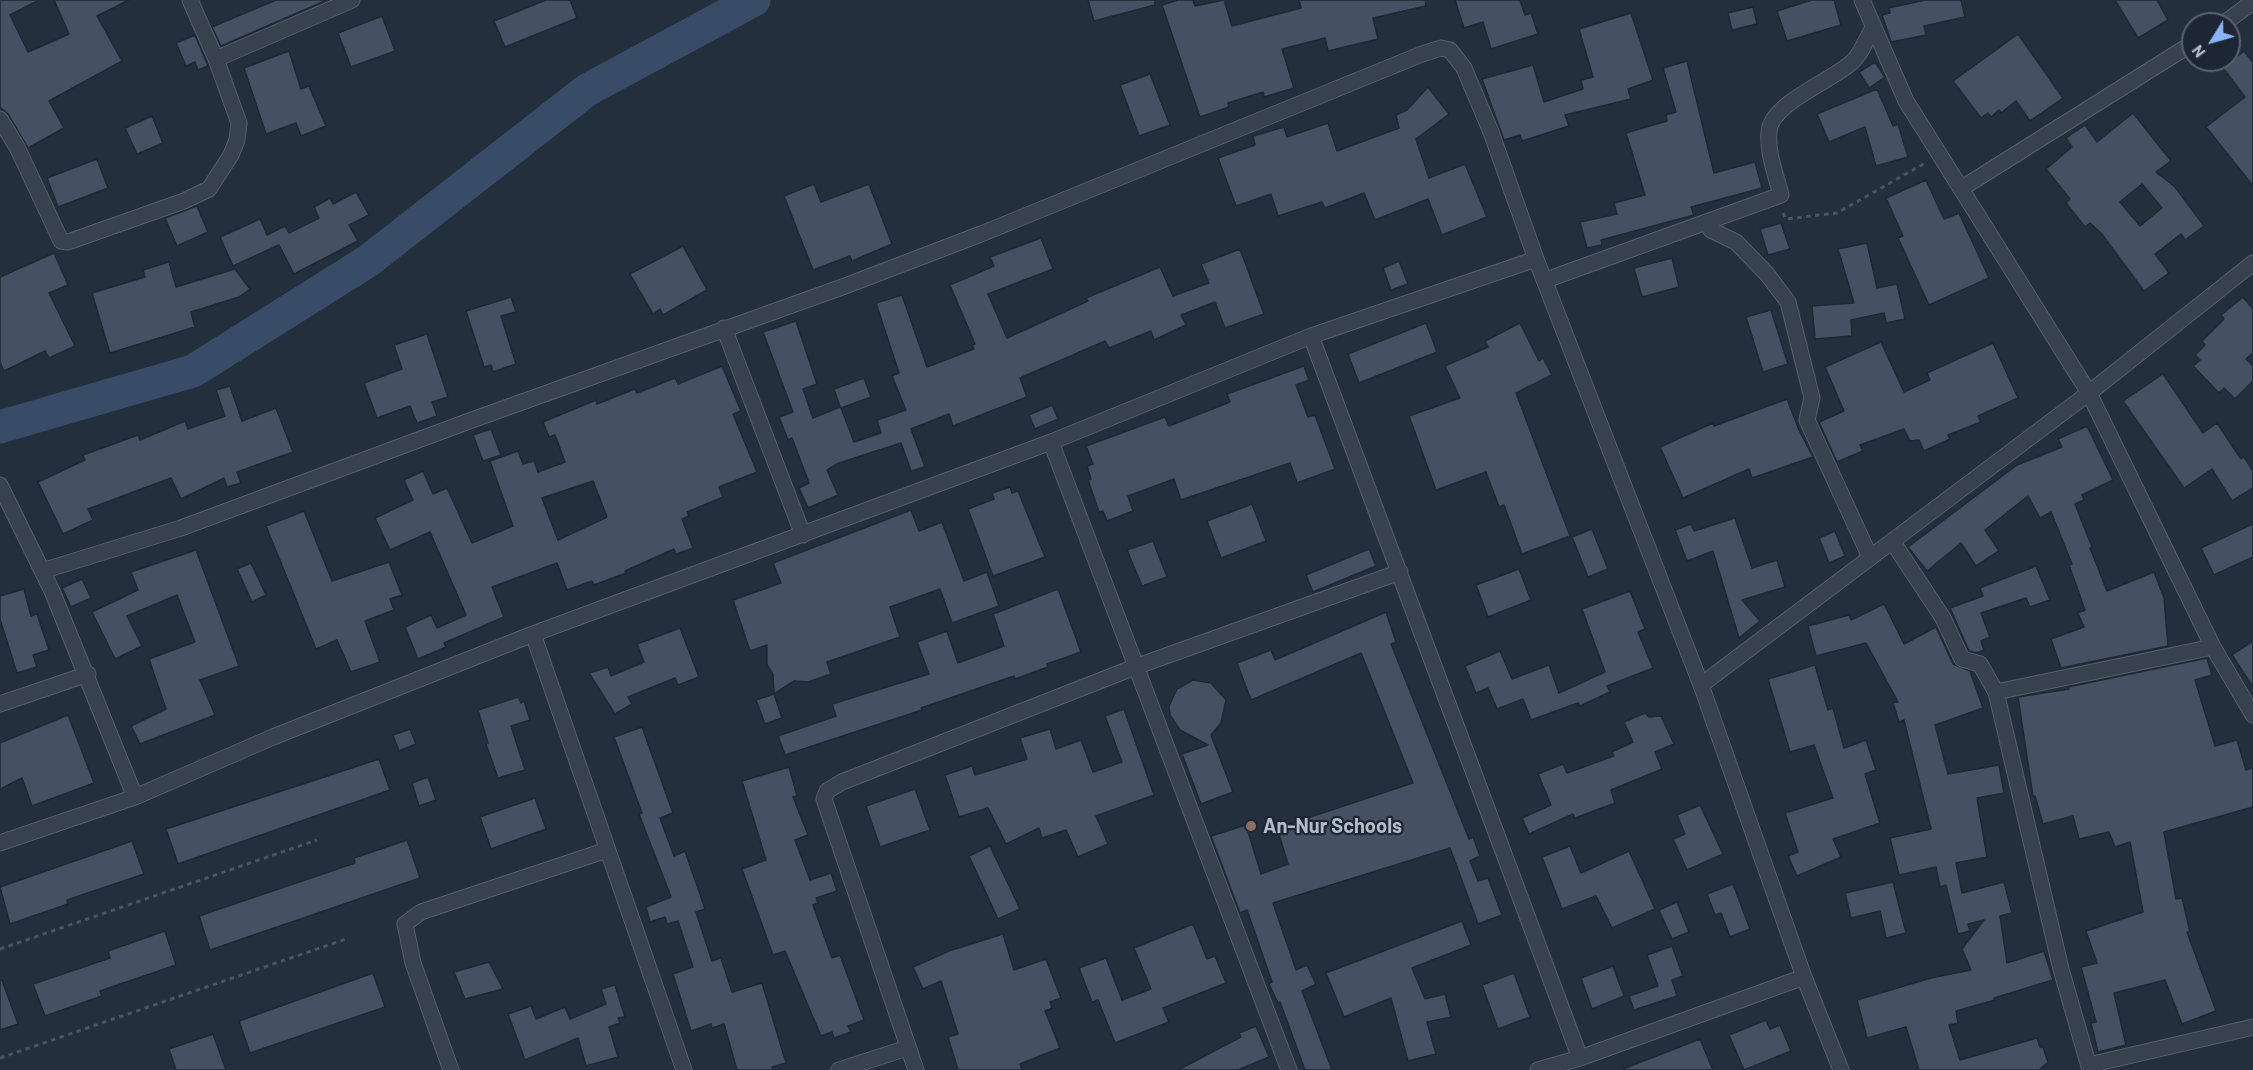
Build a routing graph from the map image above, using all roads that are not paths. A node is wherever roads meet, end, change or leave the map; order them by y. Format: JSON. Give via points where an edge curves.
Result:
{"nodes":[{"id":1,"x":190,"y":0,"type":"edge"},
{"id":2,"x":352,"y":0,"type":"edge"},
{"id":3,"x":1862,"y":0,"type":"edge"},
{"id":4,"x":2253,"y":2,"type":"edge"},
{"id":5,"x":2239,"y":12,"type":"edge"},
{"id":6,"x":1873,"y":28,"type":"junction"},
{"id":7,"x":2181,"y":51,"type":"edge"},
{"id":8,"x":216,"y":59,"type":"junction"},
{"id":9,"x":0,"y":119,"type":"edge"},
{"id":10,"x":1962,"y":188,"type":"junction"},
{"id":11,"x":1706,"y":223,"type":"junction"},
{"id":12,"x":1536,"y":259,"type":"junction"},
{"id":13,"x":2253,"y":263,"type":"edge"},
{"id":14,"x":1546,"y":280,"type":"junction"},
{"id":15,"x":724,"y":328,"type":"junction"},
{"id":16,"x":1311,"y":336,"type":"junction"},
{"id":17,"x":2089,"y":393,"type":"junction"},
{"id":18,"x":1051,"y":442,"type":"junction"},
{"id":19,"x":0,"y":485,"type":"edge"},
{"id":20,"x":803,"y":535,"type":"junction"},
{"id":21,"x":1892,"y":541,"type":"junction"},
{"id":22,"x":1870,"y":557,"type":"junction"},
{"id":23,"x":42,"y":571,"type":"junction"},
{"id":24,"x":1400,"y":572,"type":"junction"},
{"id":25,"x":533,"y":634,"type":"junction"},
{"id":26,"x":2213,"y":647,"type":"junction"},
{"id":27,"x":1135,"y":667,"type":"junction"},
{"id":28,"x":88,"y":674,"type":"junction"},
{"id":29,"x":1701,"y":685,"type":"junction"},
{"id":30,"x":1996,"y":692,"type":"junction"},
{"id":31,"x":0,"y":705,"type":"edge"},
{"id":32,"x":2253,"y":715,"type":"edge"},
{"id":33,"x":135,"y":797,"type":"junction"},
{"id":34,"x":0,"y":843,"type":"edge"},
{"id":35,"x":607,"y":850,"type":"junction"},
{"id":36,"x":1804,"y":977,"type":"junction"},
{"id":37,"x":2253,"y":1028,"type":"edge"},
{"id":38,"x":907,"y":1048,"type":"junction"},
{"id":39,"x":1580,"y":1058,"type":"junction"},
{"id":40,"x":2090,"y":1068,"type":"edge"},
{"id":41,"x":451,"y":1070,"type":"edge"},
{"id":42,"x":684,"y":1070,"type":"edge"},
{"id":43,"x":839,"y":1070,"type":"edge"},
{"id":44,"x":916,"y":1070,"type":"edge"},
{"id":45,"x":1289,"y":1070,"type":"edge"},
{"id":46,"x":1538,"y":1070,"type":"edge"},
{"id":47,"x":1840,"y":1070,"type":"edge"}],
"edges":[{"from":1,"to":8,"type":"street"},
{"from":2,"to":8,"type":"street"},
{"from":3,"to":6,"type":"street"},
{"from":4,"to":5,"type":"street"},
{"from":6,"to":10,"type":"street","via":[[1906,101]]},
{"from":6,"to":11,"type":"street","via":[[1853,61],[1773,118],[1768,130],[1770,153],[1781,195]]},
{"from":7,"to":10,"type":"street"},
{"from":8,"to":9,"type":"street","via":[[239,123],[231,155],[209,189],[68,242],[57,236],[17,147]]},
{"from":10,"to":17,"type":"street"},
{"from":11,"to":14,"type":"street"},
{"from":11,"to":22,"type":"street","via":[[1711,230],[1736,242],[1788,302],[1812,398],[1807,420]]},
{"from":12,"to":14,"type":"street"},
{"from":12,"to":15,"type":"street","via":[[1464,68],[1458,56],[1441,48],[981,234]]},
{"from":12,"to":16,"type":"street"},
{"from":13,"to":17,"type":"street"},
{"from":14,"to":29,"type":"street"},
{"from":15,"to":20,"type":"street"},
{"from":15,"to":23,"type":"street","via":[[181,528]]},
{"from":16,"to":18,"type":"street"},
{"from":16,"to":24,"type":"street"},
{"from":17,"to":21,"type":"street"},
{"from":17,"to":26,"type":"street"},
{"from":18,"to":20,"type":"street"},
{"from":18,"to":27,"type":"street"},
{"from":19,"to":23,"type":"street"},
{"from":20,"to":25,"type":"street"},
{"from":21,"to":22,"type":"street"},
{"from":21,"to":30,"type":"street","via":[[1943,618],[1962,659],[1980,664]]},
{"from":22,"to":29,"type":"street"},
{"from":23,"to":28,"type":"street"},
{"from":24,"to":27,"type":"street"},
{"from":24,"to":39,"type":"street"},
{"from":25,"to":33,"type":"street","via":[[273,737]]},
{"from":25,"to":35,"type":"street"},
{"from":26,"to":30,"type":"street"},
{"from":26,"to":32,"type":"street"},
{"from":27,"to":38,"type":"street","via":[[827,791],[824,799]]},
{"from":27,"to":45,"type":"street"},
{"from":28,"to":31,"type":"street"},
{"from":28,"to":33,"type":"street"},
{"from":29,"to":36,"type":"street"},
{"from":30,"to":40,"type":"street","via":[[2061,969]]},
{"from":33,"to":34,"type":"street"},
{"from":35,"to":41,"type":"street","via":[[421,912],[405,924],[413,963]]},
{"from":35,"to":42,"type":"street"},
{"from":36,"to":39,"type":"street"},
{"from":36,"to":47,"type":"street"},
{"from":37,"to":40,"type":"street"},
{"from":38,"to":43,"type":"street"},
{"from":38,"to":44,"type":"street"},
{"from":39,"to":46,"type":"street"}]}
